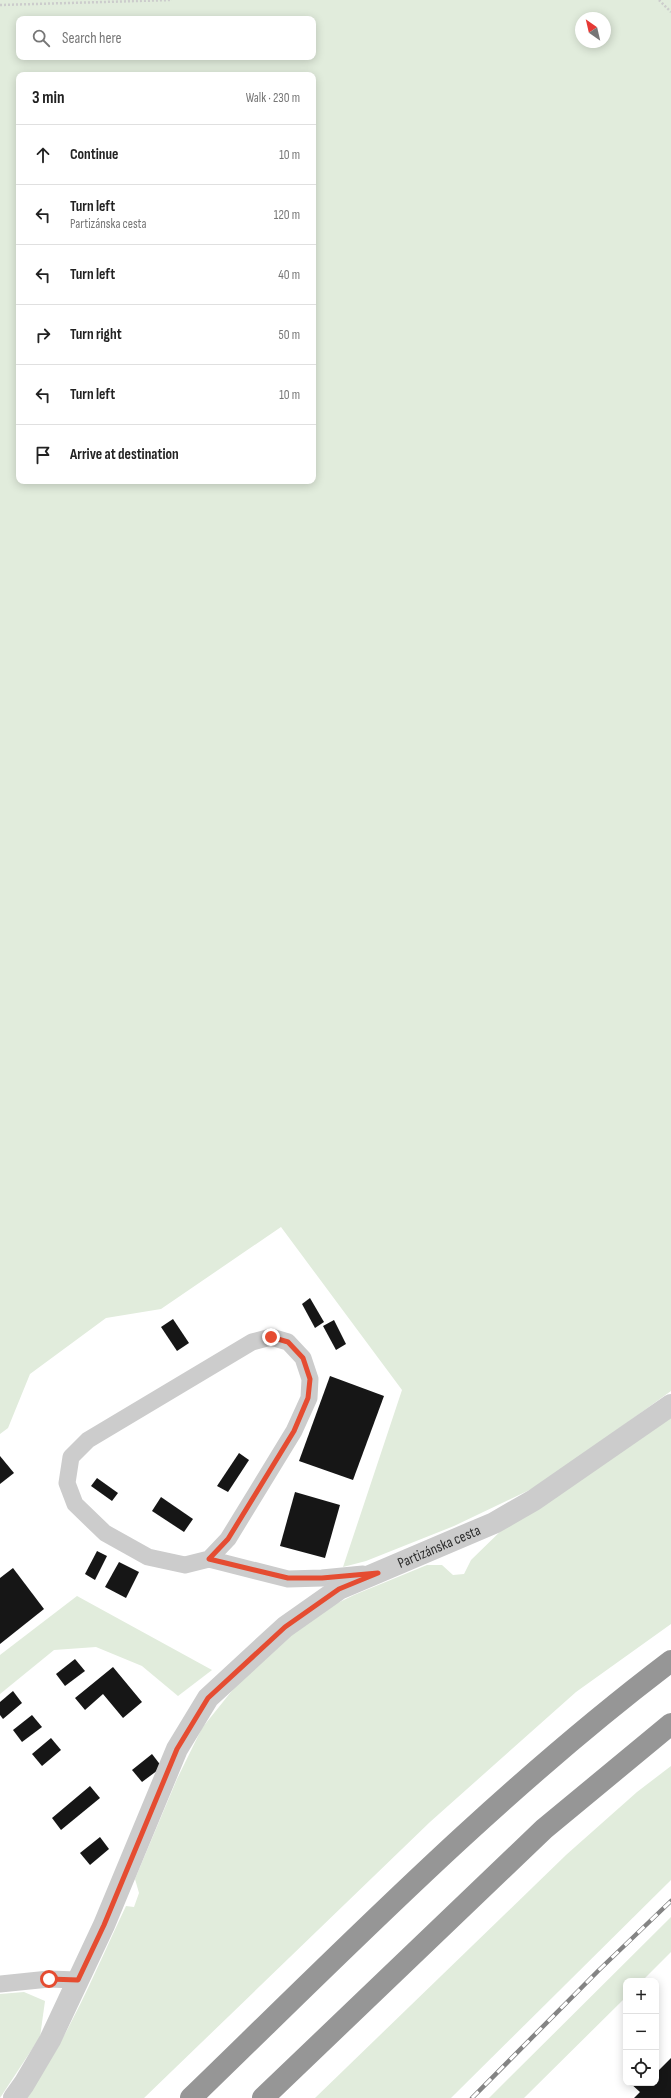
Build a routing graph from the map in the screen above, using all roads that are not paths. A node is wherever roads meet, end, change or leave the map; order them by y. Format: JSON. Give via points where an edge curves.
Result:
{"nodes":[{"id":1,"x":671,"y":1405,"type":"edge"},
{"id":2,"x":209,"y":1559,"type":"junction"},
{"id":3,"x":378,"y":1573,"type":"junction"},
{"id":4,"x":671,"y":1662,"type":"edge"},
{"id":5,"x":671,"y":1724,"type":"edge"},
{"id":6,"x":0,"y":1984,"type":"edge"},
{"id":7,"x":74,"y":1988,"type":"junction"},
{"id":8,"x":14,"y":2098,"type":"edge"},
{"id":9,"x":191,"y":2098,"type":"edge"},
{"id":10,"x":263,"y":2098,"type":"edge"}],
"edges":[{"from":1,"to":3,"type":"street","name":"Partizánska cesta","via":[[527,1504],[494,1523]]},
{"from":2,"to":2,"type":"lane","via":[[185,1565],[148,1557],[105,1533],[74,1504],[67,1483],[71,1457],[88,1440],[252,1342],[271,1337],[288,1342],[303,1358],[310,1379],[308,1398],[294,1431],[228,1539]]},
{"from":2,"to":3,"type":"lane","via":[[288,1578]]},
{"from":3,"to":7,"type":"street","name":"Partizánska cesta","via":[[339,1589],[285,1627],[208,1698],[177,1749],[104,1925]]},
{"from":4,"to":9,"type":"highway","via":[[613,1705],[511,1793]]},
{"from":5,"to":10,"type":"highway","via":[[544,1830]]},
{"from":6,"to":7,"type":"lane","via":[[49,1979]]},
{"from":7,"to":8,"type":"street","name":"Partizánska cesta","via":[[50,2040]]}]}
